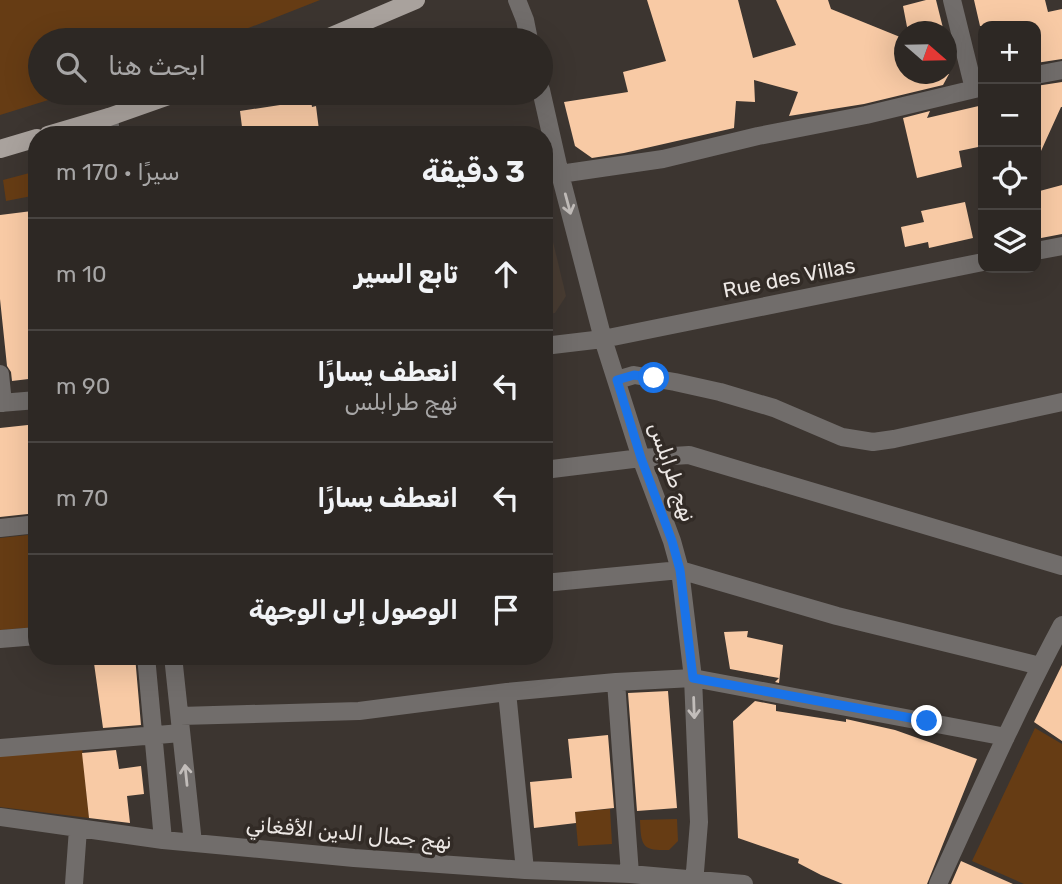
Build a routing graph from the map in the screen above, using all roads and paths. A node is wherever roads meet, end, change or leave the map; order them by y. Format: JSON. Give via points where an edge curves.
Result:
{"nodes":[{"id":1,"x":416,"y":0,"type":"edge"},
{"id":2,"x":517,"y":0,"type":"edge"},
{"id":3,"x":952,"y":0,"type":"edge"},
{"id":4,"x":350,"y":28,"type":"edge"},
{"id":5,"x":527,"y":28,"type":"edge"},
{"id":6,"x":1062,"y":70,"type":"edge"},
{"id":7,"x":1041,"y":74,"type":"edge"},
{"id":8,"x":978,"y":85,"type":"edge"},
{"id":9,"x":978,"y":88,"type":"edge"},
{"id":10,"x":153,"y":105,"type":"edge"},
{"id":11,"x":544,"y":105,"type":"edge"},
{"id":12,"x":110,"y":126,"type":"edge"},
{"id":13,"x":549,"y":126,"type":"edge"},
{"id":14,"x":28,"y":141,"type":"edge"},
{"id":15,"x":553,"y":143,"type":"edge"},
{"id":16,"x":0,"y":149,"type":"edge"},
{"id":17,"x":560,"y":174,"type":"junction"},
{"id":18,"x":1062,"y":246,"type":"edge"},
{"id":19,"x":1041,"y":250,"type":"edge"},
{"id":20,"x":978,"y":263,"type":"edge"},
{"id":21,"x":603,"y":338,"type":"junction"},
{"id":22,"x":553,"y":345,"type":"edge"},
{"id":23,"x":0,"y":374,"type":"edge"},
{"id":24,"x":617,"y":380,"type":"junction"},
{"id":25,"x":28,"y":401,"type":"edge"},
{"id":26,"x":1062,"y":401,"type":"edge"},
{"id":27,"x":1,"y":403,"type":"edge"},
{"id":28,"x":641,"y":458,"type":"junction"},
{"id":29,"x":553,"y":469,"type":"edge"},
{"id":30,"x":28,"y":525,"type":"edge"},
{"id":31,"x":0,"y":528,"type":"edge"},
{"id":32,"x":1062,"y":566,"type":"edge"},
{"id":33,"x":680,"y":570,"type":"junction"},
{"id":34,"x":553,"y":582,"type":"edge"},
{"id":35,"x":1062,"y":625,"type":"edge"},
{"id":36,"x":28,"y":637,"type":"edge"},
{"id":37,"x":0,"y":639,"type":"edge"},
{"id":38,"x":147,"y":665,"type":"edge"},
{"id":39,"x":174,"y":665,"type":"edge"},
{"id":40,"x":1040,"y":666,"type":"junction"},
{"id":41,"x":693,"y":678,"type":"junction"},
{"id":42,"x":616,"y":682,"type":"junction"},
{"id":43,"x":507,"y":692,"type":"junction"},
{"id":44,"x":180,"y":724,"type":"junction"},
{"id":45,"x":153,"y":736,"type":"junction"},
{"id":46,"x":1006,"y":737,"type":"junction"},
{"id":47,"x":0,"y":748,"type":"edge"},
{"id":48,"x":0,"y":817,"type":"edge"},
{"id":49,"x":78,"y":829,"type":"junction"},
{"id":50,"x":163,"y":839,"type":"junction"},
{"id":51,"x":193,"y":843,"type":"junction"},
{"id":52,"x":525,"y":870,"type":"junction"},
{"id":53,"x":630,"y":874,"type":"junction"},
{"id":54,"x":556,"y":877,"type":"edge"},
{"id":55,"x":695,"y":881,"type":"edge"},
{"id":56,"x":74,"y":884,"type":"edge"},
{"id":57,"x":744,"y":884,"type":"edge"},
{"id":58,"x":938,"y":884,"type":"edge"}],
"edges":[{"from":1,"to":4,"type":"main road"},
{"from":2,"to":5,"type":"street"},
{"from":3,"to":8,"type":"street"},
{"from":6,"to":7,"type":"street"},
{"from":9,"to":17,"type":"street","via":[[663,159]]},
{"from":10,"to":12,"type":"main road"},
{"from":11,"to":13,"type":"street","name":"نهج طرابلس"},
{"from":14,"to":16,"type":"main road"},
{"from":15,"to":17,"type":"street","name":"نهج طرابلس"},
{"from":17,"to":21,"type":"street","name":"نهج طرابلس","one_way":true},
{"from":18,"to":19,"type":"street"},
{"from":20,"to":21,"type":"street","name":"Rue des Villas"},
{"from":21,"to":22,"type":"street","name":"Rue des Villas"},
{"from":21,"to":24,"type":"street","name":"نهج طرابلس"},
{"from":23,"to":27,"type":"street"},
{"from":24,"to":26,"type":"street","via":[[634,375],[720,392],[774,408],[842,437],[873,442]]},
{"from":24,"to":28,"type":"street","name":"نهج طرابلس"},
{"from":25,"to":27,"type":"street"},
{"from":28,"to":29,"type":"street"},
{"from":28,"to":32,"type":"street","via":[[688,455]]},
{"from":28,"to":33,"type":"street","name":"نهج طرابلس"},
{"from":30,"to":31,"type":"street"},
{"from":33,"to":34,"type":"street"},
{"from":33,"to":40,"type":"street","via":[[837,616]]},
{"from":33,"to":41,"type":"street","name":"نهج طرابلس"},
{"from":35,"to":40,"type":"street"},
{"from":36,"to":37,"type":"street"},
{"from":38,"to":45,"type":"street"},
{"from":39,"to":44,"type":"street"},
{"from":40,"to":46,"type":"street"},
{"from":41,"to":42,"type":"street"},
{"from":41,"to":46,"type":"street"},
{"from":41,"to":55,"type":"street","name":"نهج طرابلس","one_way":true,"via":[[699,822]]},
{"from":42,"to":43,"type":"street"},
{"from":42,"to":53,"type":"street"},
{"from":43,"to":44,"type":"street","via":[[359,712]]},
{"from":43,"to":52,"type":"street"},
{"from":44,"to":45,"type":"street"},
{"from":51,"to":44,"type":"street","one_way":true},
{"from":45,"to":47,"type":"street"},
{"from":45,"to":50,"type":"street"},
{"from":46,"to":58,"type":"street"},
{"from":48,"to":49,"type":"street","name":"نهج جمال الدين الأفغاني"},
{"from":49,"to":50,"type":"street","name":"نهج جمال الدين الأفغاني"},
{"from":49,"to":56,"type":"street"},
{"from":50,"to":51,"type":"street","name":"نهج جمال الدين الأفغاني"},
{"from":51,"to":52,"type":"street","name":"نهج جمال الدين الأفغاني"},
{"from":52,"to":54,"type":"street","name":"نهج جمال الدين الأفغاني"},
{"from":53,"to":54,"type":"street","name":"نهج جمال الدين الأفغاني"},
{"from":53,"to":55,"type":"street","name":"نهج جمال الدين الأفغاني"},
{"from":55,"to":57,"type":"street","name":"نهج جمال الدين الأفغاني"}]}
